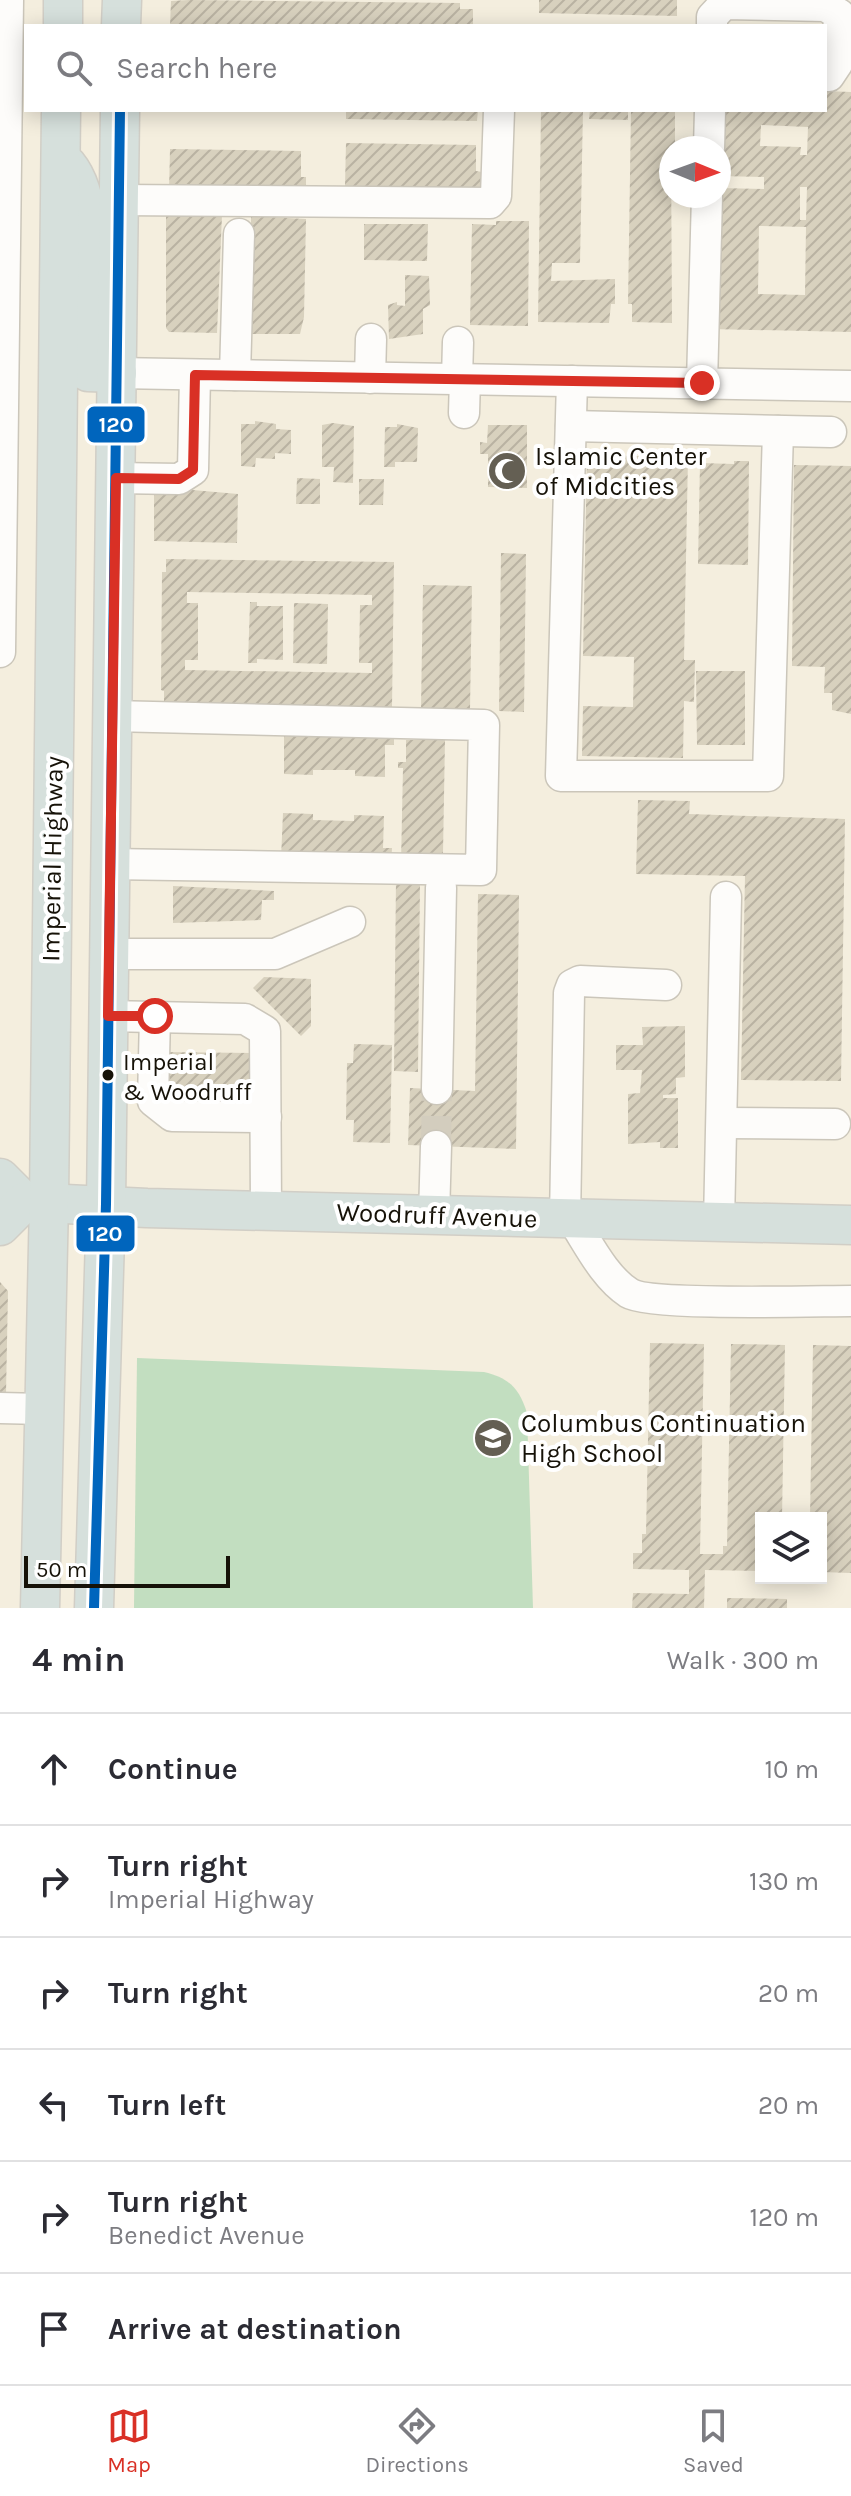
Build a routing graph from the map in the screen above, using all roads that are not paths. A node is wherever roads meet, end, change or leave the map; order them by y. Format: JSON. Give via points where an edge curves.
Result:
{"nodes":[{"id":1,"x":8,"y":0,"type":"edge"},
{"id":2,"x":63,"y":0,"type":"edge"},
{"id":3,"x":122,"y":0,"type":"edge"},
{"id":4,"x":63,"y":24,"type":"edge"},
{"id":5,"x":121,"y":24,"type":"edge"},
{"id":6,"x":712,"y":24,"type":"edge"},
{"id":7,"x":827,"y":76,"type":"edge"},
{"id":8,"x":61,"y":112,"type":"edge"},
{"id":9,"x":120,"y":112,"type":"edge"},
{"id":10,"x":499,"y":112,"type":"edge"},
{"id":11,"x":710,"y":112,"type":"edge"},
{"id":12,"x":709,"y":136,"type":"edge"},
{"id":13,"x":61,"y":156,"type":"junction"},
{"id":14,"x":119,"y":200,"type":"junction"},
{"id":15,"x":707,"y":208,"type":"edge"},
{"id":16,"x":239,"y":234,"type":"dead end"},
{"id":17,"x":371,"y":339,"type":"dead end"},
{"id":18,"x":458,"y":342,"type":"dead end"},
{"id":19,"x":2,"y":369,"type":"edge"},
{"id":20,"x":117,"y":373,"type":"junction"},
{"id":21,"x":195,"y":375,"type":"junction"},
{"id":22,"x":235,"y":375,"type":"junction"},
{"id":23,"x":370,"y":378,"type":"junction"},
{"id":24,"x":461,"y":379,"type":"junction"},
{"id":25,"x":572,"y":381,"type":"junction"},
{"id":26,"x":702,"y":383,"type":"junction"},
{"id":27,"x":851,"y":386,"type":"edge"},
{"id":28,"x":464,"y":413,"type":"dead end"},
{"id":29,"x":571,"y":426,"type":"junction"},
{"id":30,"x":778,"y":431,"type":"junction"},
{"id":31,"x":831,"y":432,"type":"dead end"},
{"id":32,"x":116,"y":478,"type":"junction"},
{"id":33,"x":0,"y":652,"type":"edge"},
{"id":34,"x":112,"y":716,"type":"junction"},
{"id":35,"x":109,"y":864,"type":"junction"},
{"id":36,"x":441,"y":888,"type":"dead end"},
{"id":37,"x":726,"y":897,"type":"dead end"},
{"id":38,"x":350,"y":922,"type":"dead end"},
{"id":39,"x":109,"y":954,"type":"junction"},
{"id":40,"x":666,"y":985,"type":"dead end"},
{"id":41,"x":108,"y":1016,"type":"junction"},
{"id":42,"x":155,"y":1016,"type":"junction"},
{"id":43,"x":437,"y":1089,"type":"tunnel mouth"},
{"id":44,"x":266,"y":1117,"type":"junction"},
{"id":45,"x":722,"y":1123,"type":"junction"},
{"id":46,"x":835,"y":1124,"type":"dead end"},
{"id":47,"x":436,"y":1146,"type":"tunnel mouth"},
{"id":48,"x":18,"y":1202,"type":"edge"},
{"id":49,"x":106,"y":1204,"type":"junction"},
{"id":50,"x":266,"y":1209,"type":"junction"},
{"id":51,"x":434,"y":1216,"type":"junction"},
{"id":52,"x":568,"y":1220,"type":"junction"},
{"id":53,"x":719,"y":1223,"type":"junction"},
{"id":54,"x":851,"y":1225,"type":"edge"},
{"id":55,"x":851,"y":1301,"type":"edge"},
{"id":56,"x":0,"y":1408,"type":"edge"},
{"id":57,"x":42,"y":1409,"type":"junction"},
{"id":58,"x":40,"y":1608,"type":"edge"},
{"id":59,"x":94,"y":1608,"type":"edge"}],
"edges":[{"from":1,"to":19,"type":"street"},
{"from":2,"to":4,"type":"main road"},
{"from":3,"to":5,"type":"main road"},
{"from":6,"to":7,"type":"street","via":[[724,4],[825,6],[839,14],[837,64]]},
{"from":8,"to":13,"type":"main road","name":"Imperial Highway"},
{"from":9,"to":14,"type":"main road"},
{"from":10,"to":14,"type":"street","via":[[496,196],[490,203]]},
{"from":11,"to":12,"type":"street"},
{"from":13,"to":20,"type":"main road","via":[[77,177],[87,215],[83,359],[88,372]]},
{"from":13,"to":48,"type":"main road","name":"Imperial Highway"},
{"from":14,"to":20,"type":"main road"},
{"from":15,"to":26,"type":"street"},
{"from":16,"to":22,"type":"street"},
{"from":17,"to":23,"type":"street"},
{"from":18,"to":24,"type":"street"},
{"from":19,"to":33,"type":"street"},
{"from":20,"to":21,"type":"street"},
{"from":20,"to":32,"type":"main road"},
{"from":21,"to":22,"type":"street"},
{"from":21,"to":32,"type":"street","via":[[193,470],[179,479]]},
{"from":22,"to":23,"type":"street"},
{"from":23,"to":24,"type":"street"},
{"from":24,"to":25,"type":"street"},
{"from":24,"to":28,"type":"street"},
{"from":25,"to":26,"type":"street"},
{"from":25,"to":29,"type":"street"},
{"from":26,"to":27,"type":"street"},
{"from":29,"to":30,"type":"street"},
{"from":29,"to":30,"type":"street","via":[[561,776],[768,776]]},
{"from":30,"to":31,"type":"street"},
{"from":32,"to":34,"type":"main road"},
{"from":34,"to":35,"type":"main road"},
{"from":34,"to":35,"type":"street","via":[[484,725],[484,739],[481,870]]},
{"from":35,"to":39,"type":"main road"},
{"from":36,"to":43,"type":"street"},
{"from":37,"to":45,"type":"street"},
{"from":38,"to":39,"type":"street","via":[[275,954]]},
{"from":39,"to":41,"type":"main road"},
{"from":40,"to":52,"type":"street","via":[[572,985]]},
{"from":41,"to":42,"type":"street"},
{"from":41,"to":49,"type":"main road"},
{"from":42,"to":44,"type":"street","via":[[245,1019],[265,1031]]},
{"from":42,"to":44,"type":"street","via":[[153,1101],[172,1116]]},
{"from":44,"to":50,"type":"street"},
{"from":45,"to":46,"type":"street"},
{"from":45,"to":53,"type":"street"},
{"from":47,"to":51,"type":"street"},
{"from":48,"to":49,"type":"main road","name":"Woodruff Avenue"},
{"from":48,"to":57,"type":"main road","name":"Imperial Highway"},
{"from":49,"to":50,"type":"main road","name":"Woodruff Avenue"},
{"from":49,"to":59,"type":"main road"},
{"from":50,"to":51,"type":"main road","name":"Woodruff Avenue"},
{"from":51,"to":52,"type":"main road","name":"Woodruff Avenue"},
{"from":52,"to":53,"type":"main road","name":"Woodruff Avenue"},
{"from":52,"to":55,"type":"street","via":[[630,1294],[683,1300]]},
{"from":53,"to":54,"type":"main road","name":"Woodruff Avenue"},
{"from":56,"to":57,"type":"street"},
{"from":57,"to":58,"type":"main road","name":"Imperial Highway"}]}
